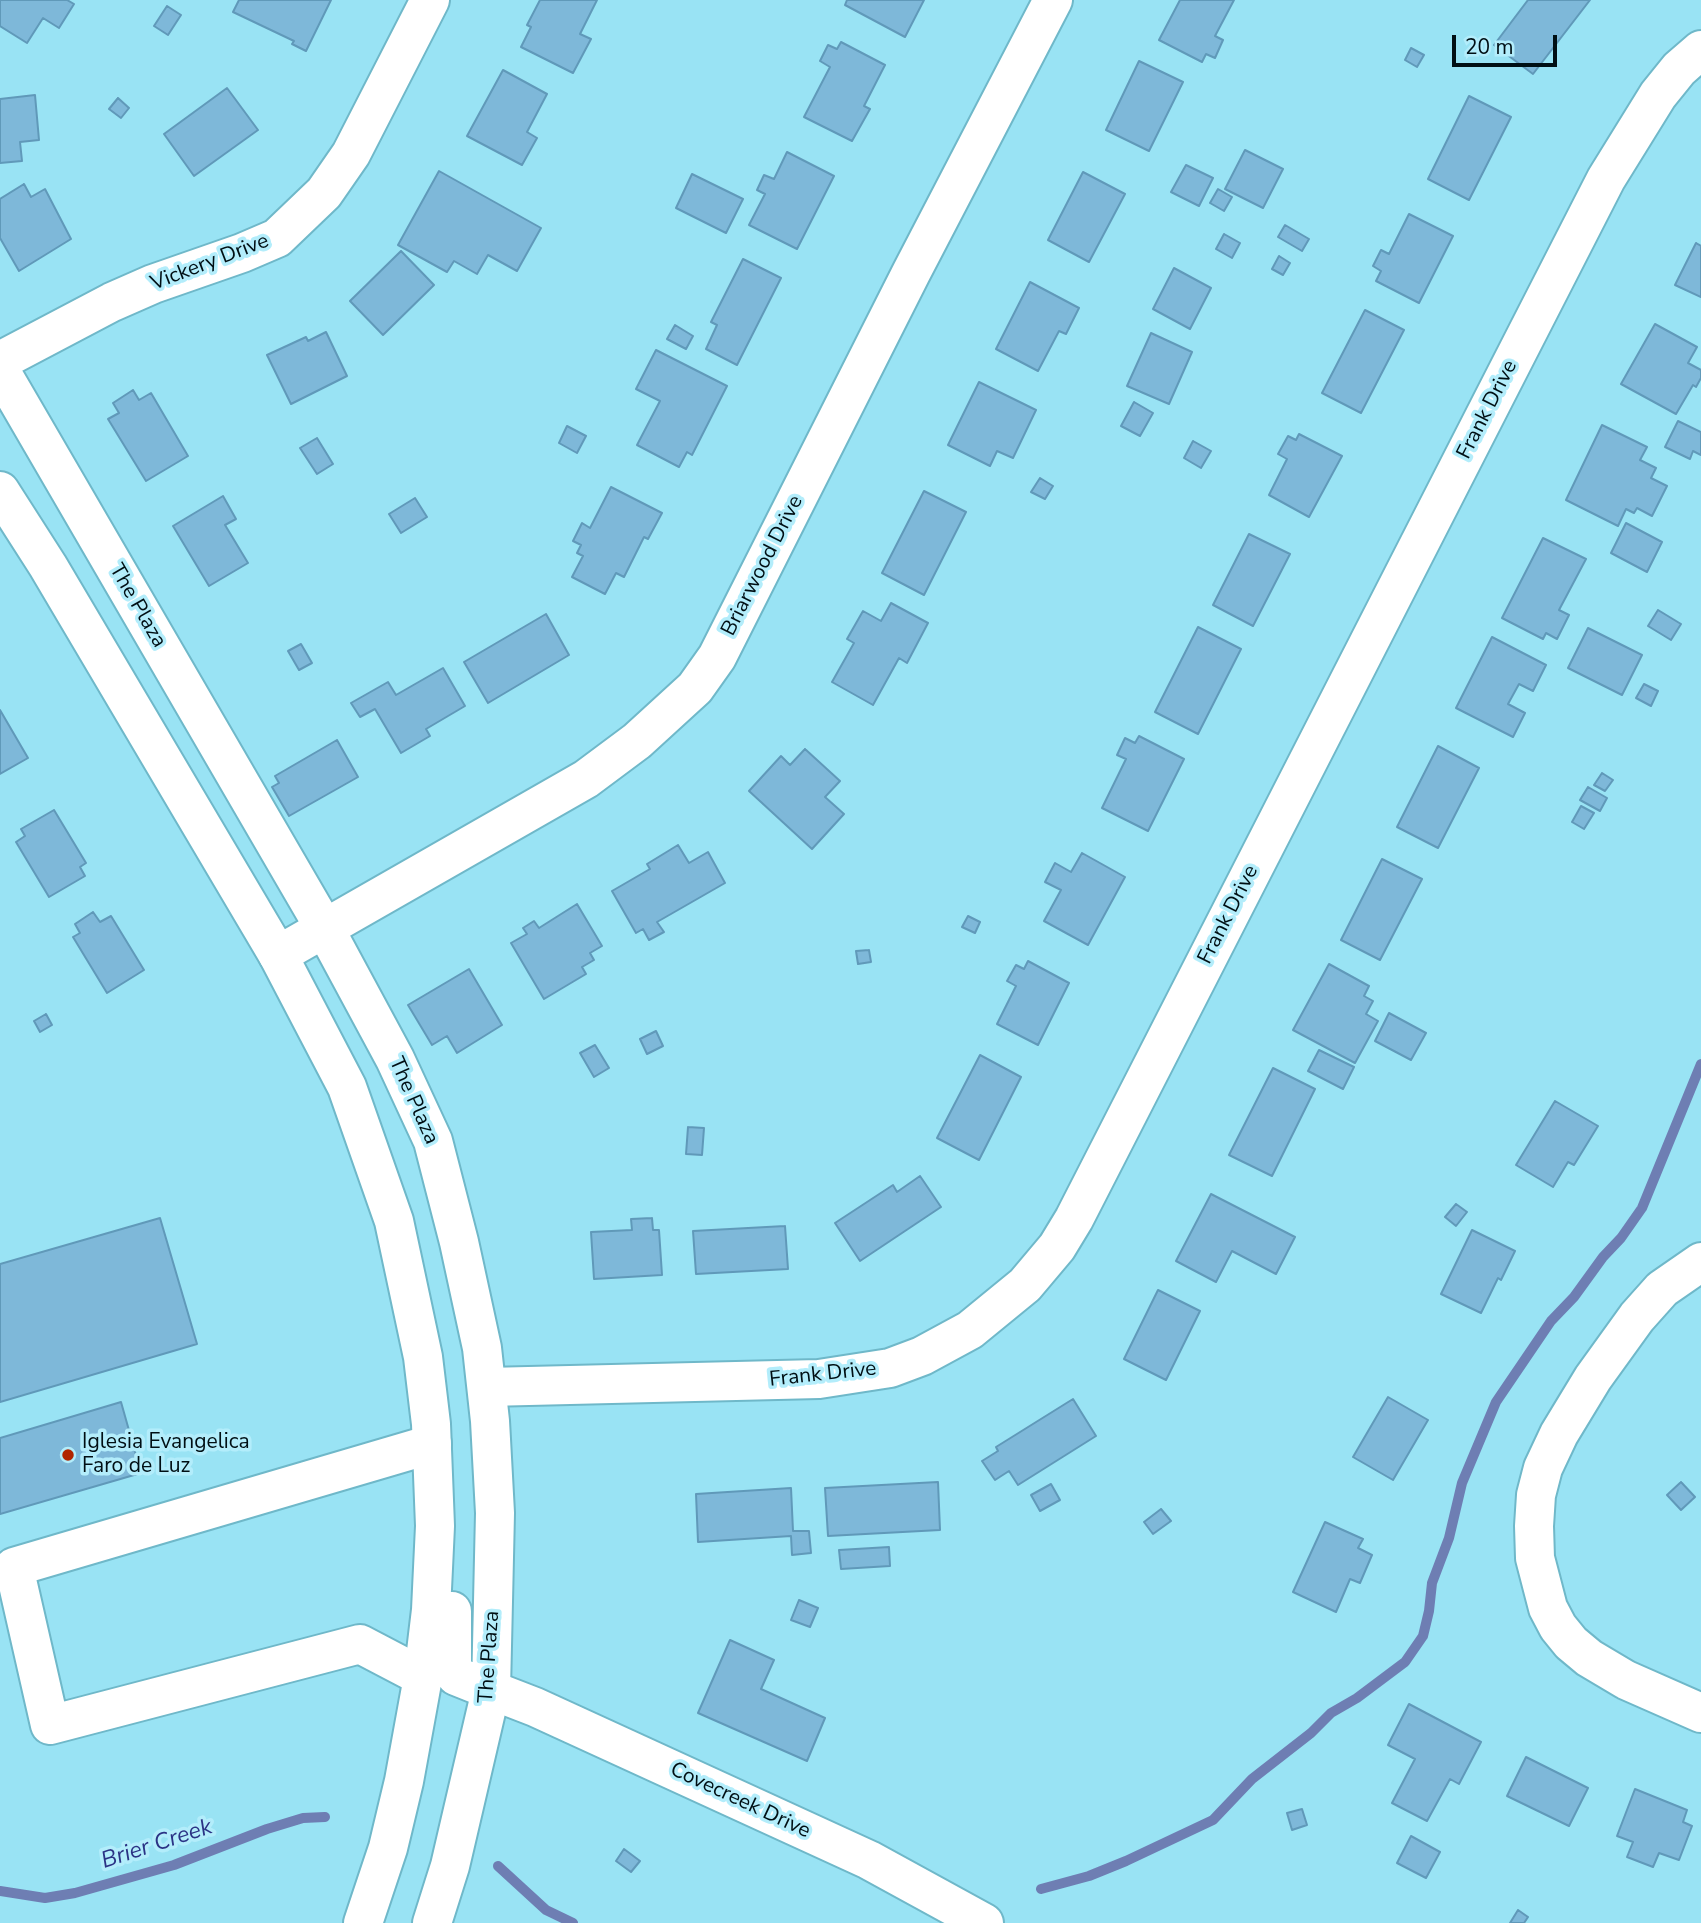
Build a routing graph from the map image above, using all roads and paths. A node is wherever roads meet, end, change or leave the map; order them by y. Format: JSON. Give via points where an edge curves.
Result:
{"nodes":[{"id":1,"x":430,"y":0,"type":"edge"},
{"id":2,"x":1053,"y":0,"type":"edge"},
{"id":3,"x":1701,"y":50,"type":"edge"},
{"id":4,"x":0,"y":361,"type":"edge"},
{"id":5,"x":0,"y":370,"type":"edge"},
{"id":6,"x":0,"y":491,"type":"edge"},
{"id":7,"x":325,"y":929,"type":"junction"},
{"id":8,"x":278,"y":955,"type":"junction"},
{"id":9,"x":1701,"y":1262,"type":"edge"},
{"id":10,"x":487,"y":1387,"type":"junction"},
{"id":11,"x":432,"y":1444,"type":"junction"},
{"id":12,"x":435,"y":1526,"type":"junction"},
{"id":13,"x":423,"y":1677,"type":"junction"},
{"id":14,"x":491,"y":1690,"type":"junction"},
{"id":15,"x":1701,"y":1713,"type":"edge"},
{"id":16,"x":363,"y":1923,"type":"edge"},
{"id":17,"x":432,"y":1923,"type":"edge"},
{"id":18,"x":984,"y":1923,"type":"edge"}],
"edges":[{"from":1,"to":4,"type":"street","name":"Vickery Drive","via":[[351,154],[324,193],[277,238],[153,284]]},
{"from":2,"to":7,"type":"street","name":"Briarwood Drive","via":[[717,657],[695,688],[637,741],[586,779]]},
{"from":3,"to":10,"type":"street","name":"Frank Drive","via":[[1658,95],[1606,179],[1074,1219],[1025,1286],[970,1330],[890,1368],[819,1379]]},
{"from":5,"to":7,"type":"street","name":"The Plaza"},
{"from":6,"to":8,"type":"street"},
{"from":7,"to":8,"type":"street","name":"Briarwood Drive"},
{"from":7,"to":10,"type":"street","name":"The Plaza","via":[[433,1141],[471,1295]]},
{"from":8,"to":11,"type":"street","via":[[347,1087],[394,1221],[423,1357]]},
{"from":9,"to":15,"type":"street","via":[[1645,1307],[1593,1378],[1543,1468],[1534,1526],[1535,1558],[1548,1608],[1571,1643],[1626,1680]]},
{"from":10,"to":14,"type":"street","name":"The Plaza","via":[[495,1513]]},
{"from":11,"to":12,"type":"street"},
{"from":11,"to":13,"type":"street","via":[[14,1567],[50,1725],[360,1644]]},
{"from":12,"to":13,"type":"street"},
{"from":12,"to":14,"type":"street","name":"Covecreek Drive","via":[[454,1556],[452,1665],[456,1676]]},
{"from":13,"to":16,"type":"street","via":[[388,1848]]},
{"from":14,"to":17,"type":"street","name":"The Plaza"},
{"from":14,"to":18,"type":"street","name":"Covecreek Drive","via":[[869,1860]]}]}
